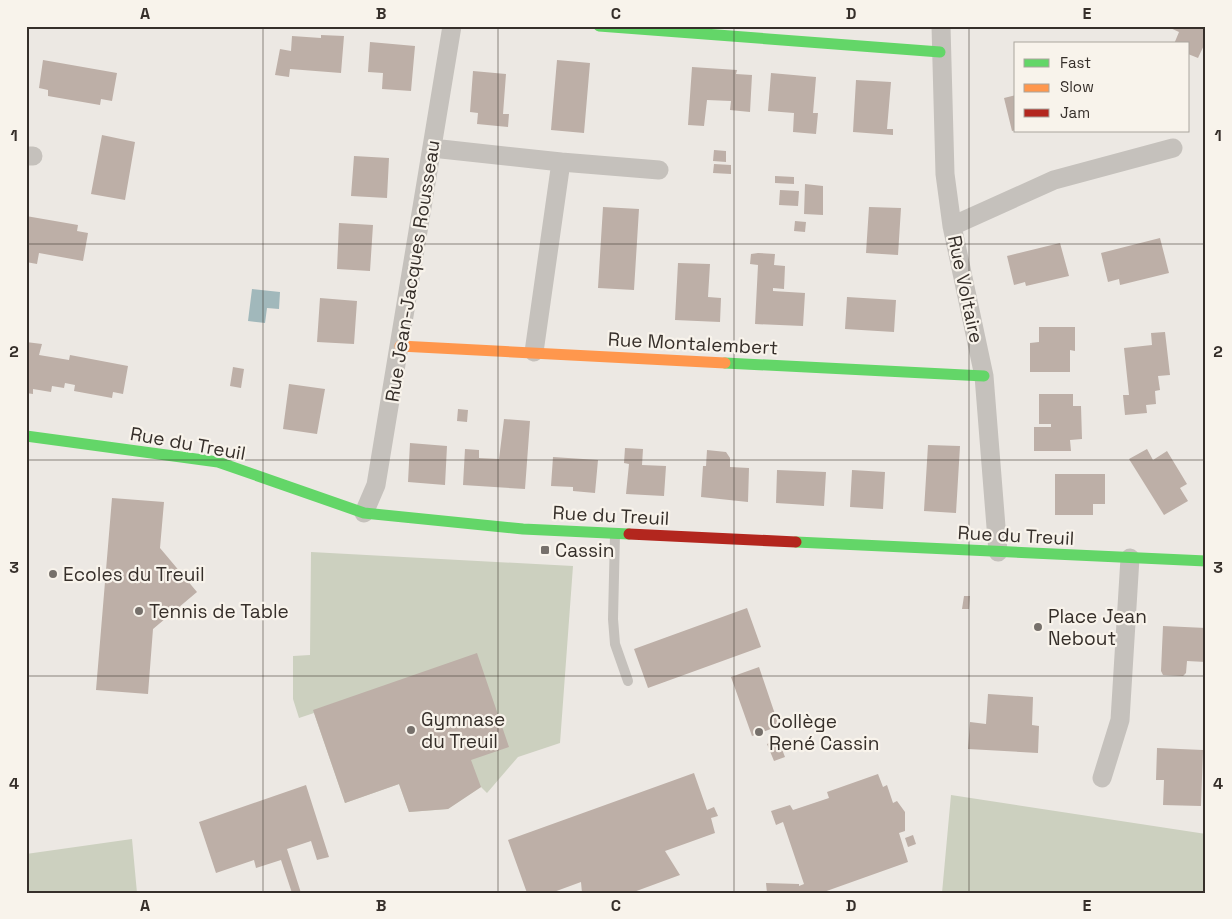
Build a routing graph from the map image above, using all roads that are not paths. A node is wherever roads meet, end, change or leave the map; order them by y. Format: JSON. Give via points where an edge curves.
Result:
{"nodes":[{"id":1,"x":452,"y":26,"type":"edge"},
{"id":2,"x":599,"y":26,"type":"edge"},
{"id":3,"x":941,"y":26,"type":"edge"},
{"id":4,"x":940,"y":52,"type":"junction"},
{"id":5,"x":432,"y":148,"type":"junction"},
{"id":6,"x":1173,"y":148,"type":"dead end"},
{"id":7,"x":560,"y":162,"type":"junction"},
{"id":8,"x":659,"y":170,"type":"dead end"},
{"id":9,"x":952,"y":226,"type":"junction"},
{"id":10,"x":400,"y":346,"type":"junction"},
{"id":11,"x":534,"y":352,"type":"junction"},
{"id":12,"x":984,"y":376,"type":"junction"},
{"id":13,"x":26,"y":436,"type":"edge"},
{"id":14,"x":364,"y":513,"type":"junction"},
{"id":15,"x":615,"y":533,"type":"junction"},
{"id":16,"x":998,"y":552,"type":"junction"},
{"id":17,"x":1130,"y":558,"type":"junction"},
{"id":18,"x":1206,"y":561,"type":"edge"},
{"id":19,"x":628,"y":681,"type":"dead end"},
{"id":20,"x":1102,"y":778,"type":"dead end"}],
"edges":[{"from":1,"to":5,"type":"street","name":"Rue Jean-Jacques Rousseau"},
{"from":2,"to":4,"type":"street"},
{"from":3,"to":4,"type":"street","name":"Rue Voltaire"},
{"from":4,"to":9,"type":"street","name":"Rue Voltaire","via":[[945,174]]},
{"from":5,"to":7,"type":"street"},
{"from":5,"to":10,"type":"street","name":"Rue Jean-Jacques Rousseau"},
{"from":6,"to":9,"type":"street","via":[[1054,180]]},
{"from":7,"to":8,"type":"street"},
{"from":7,"to":11,"type":"street"},
{"from":9,"to":12,"type":"street","name":"Rue Voltaire"},
{"from":10,"to":11,"type":"street","name":"Rue Montalembert"},
{"from":10,"to":14,"type":"street","name":"Rue Jean-Jacques Rousseau","via":[[376,485]]},
{"from":11,"to":12,"type":"street","name":"Rue Montalembert"},
{"from":12,"to":16,"type":"street","name":"Rue Voltaire"},
{"from":13,"to":14,"type":"street","name":"Rue du Treuil","via":[[218,462]]},
{"from":14,"to":15,"type":"street","name":"Rue du Treuil","via":[[523,529]]},
{"from":15,"to":16,"type":"street","name":"Rue du Treuil"},
{"from":15,"to":19,"type":"lane","via":[[615,644]]},
{"from":16,"to":17,"type":"street","name":"Rue du Treuil"},
{"from":17,"to":18,"type":"street","name":"Rue du Treuil"},
{"from":17,"to":20,"type":"street","via":[[1120,720]]}]}
